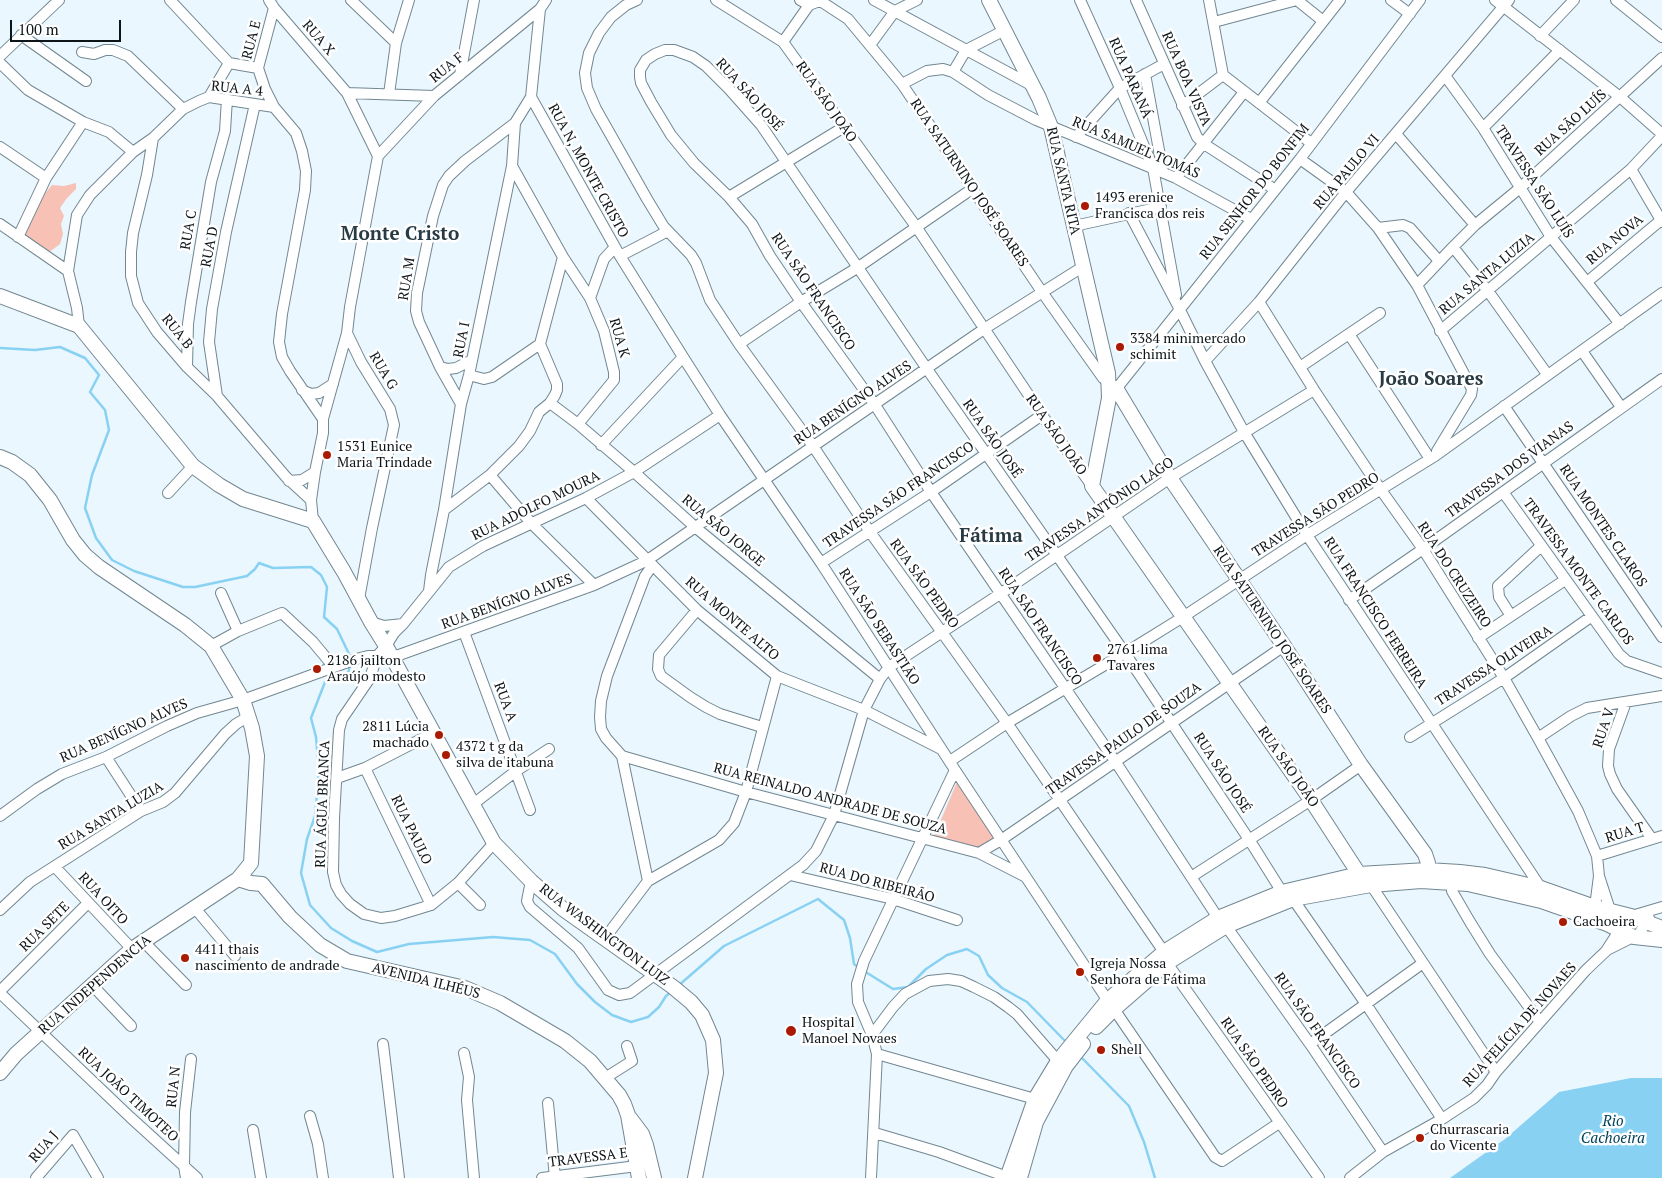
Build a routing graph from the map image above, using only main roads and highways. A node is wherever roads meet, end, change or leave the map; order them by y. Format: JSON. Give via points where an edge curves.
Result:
{"nodes":[{"id":1,"x":989,"y":0,"type":"edge"},
{"id":2,"x":0,"y":296,"type":"edge"},
{"id":3,"x":1111,"y":385,"type":"junction"},
{"id":4,"x":0,"y":457,"type":"edge"},
{"id":5,"x":245,"y":871,"type":"junction"},
{"id":6,"x":1358,"y":874,"type":"junction"},
{"id":7,"x":1424,"y":875,"type":"junction"},
{"id":8,"x":1456,"y":878,"type":"junction"},
{"id":9,"x":262,"y":884,"type":"junction"},
{"id":10,"x":1288,"y":895,"type":"junction"},
{"id":11,"x":1654,"y":913,"type":"edge"},
{"id":12,"x":1662,"y":928,"type":"edge"},
{"id":13,"x":1662,"y":940,"type":"edge"},
{"id":14,"x":1111,"y":1005,"type":"junction"},
{"id":15,"x":0,"y":1073,"type":"edge"},
{"id":16,"x":628,"y":1115,"type":"junction"},
{"id":17,"x":638,"y":1172,"type":"edge"},
{"id":18,"x":654,"y":1178,"type":"edge"},
{"id":19,"x":695,"y":1178,"type":"edge"},
{"id":20,"x":1011,"y":1178,"type":"edge"}],
"edges":[{"from":1,"to":3,"type":"main road","name":"RUA SANTA RITA","via":[[1051,126]]},
{"from":2,"to":19,"type":"main road","name":"RUA WASHINGTON LUIZ","via":[[79,326],[193,466],[219,485],[243,499],[313,521],[494,843],[564,909],[673,987],[697,1008],[715,1050],[716,1073]]},
{"from":3,"to":6,"type":"main road","name":"RUA SÃO JOÃO","via":[[1092,486],[1311,800]]},
{"from":3,"to":7,"type":"main road","name":"RUA SATURNINO JOSÉ SOARES","via":[[1361,765],[1424,854],[1428,863]]},
{"from":4,"to":5,"type":"main road","via":[[30,475],[85,555],[211,646],[243,700],[257,756]]},
{"from":5,"to":9,"type":"main road","name":"AVENIDA ILHÉUS"},
{"from":5,"to":9,"type":"main road","via":[[251,883]]},
{"from":5,"to":15,"type":"main road","name":"RUA INDEPENDENCIA","via":[[137,945],[16,1054]]},
{"from":6,"to":7,"type":"main road"},
{"from":6,"to":10,"type":"main road"},
{"from":7,"to":8,"type":"main road"},
{"from":7,"to":10,"type":"main road"},
{"from":8,"to":11,"type":"main road","via":[[1485,876],[1540,888],[1632,916]]},
{"from":8,"to":13,"type":"main road","via":[[1541,901],[1634,937]]},
{"from":9,"to":16,"type":"main road","name":"AVENIDA ILHÉUS","via":[[320,945],[347,961],[464,988],[500,1002],[566,1041],[605,1078],[619,1095]]},
{"from":10,"to":14,"type":"main road","via":[[1222,922],[1165,958]]},
{"from":11,"to":12,"type":"main road"},
{"from":14,"to":20,"type":"main road","via":[[1066,1066],[1045,1103]]},
{"from":14,"to":20,"type":"main road","via":[[1058,1061],[1035,1099]]},
{"from":16,"to":17,"type":"main road","name":"AVENIDA ILHÉUS"},
{"from":16,"to":18,"type":"main road","name":"AVENIDA ILHÉUS","via":[[642,1134]]}]}
